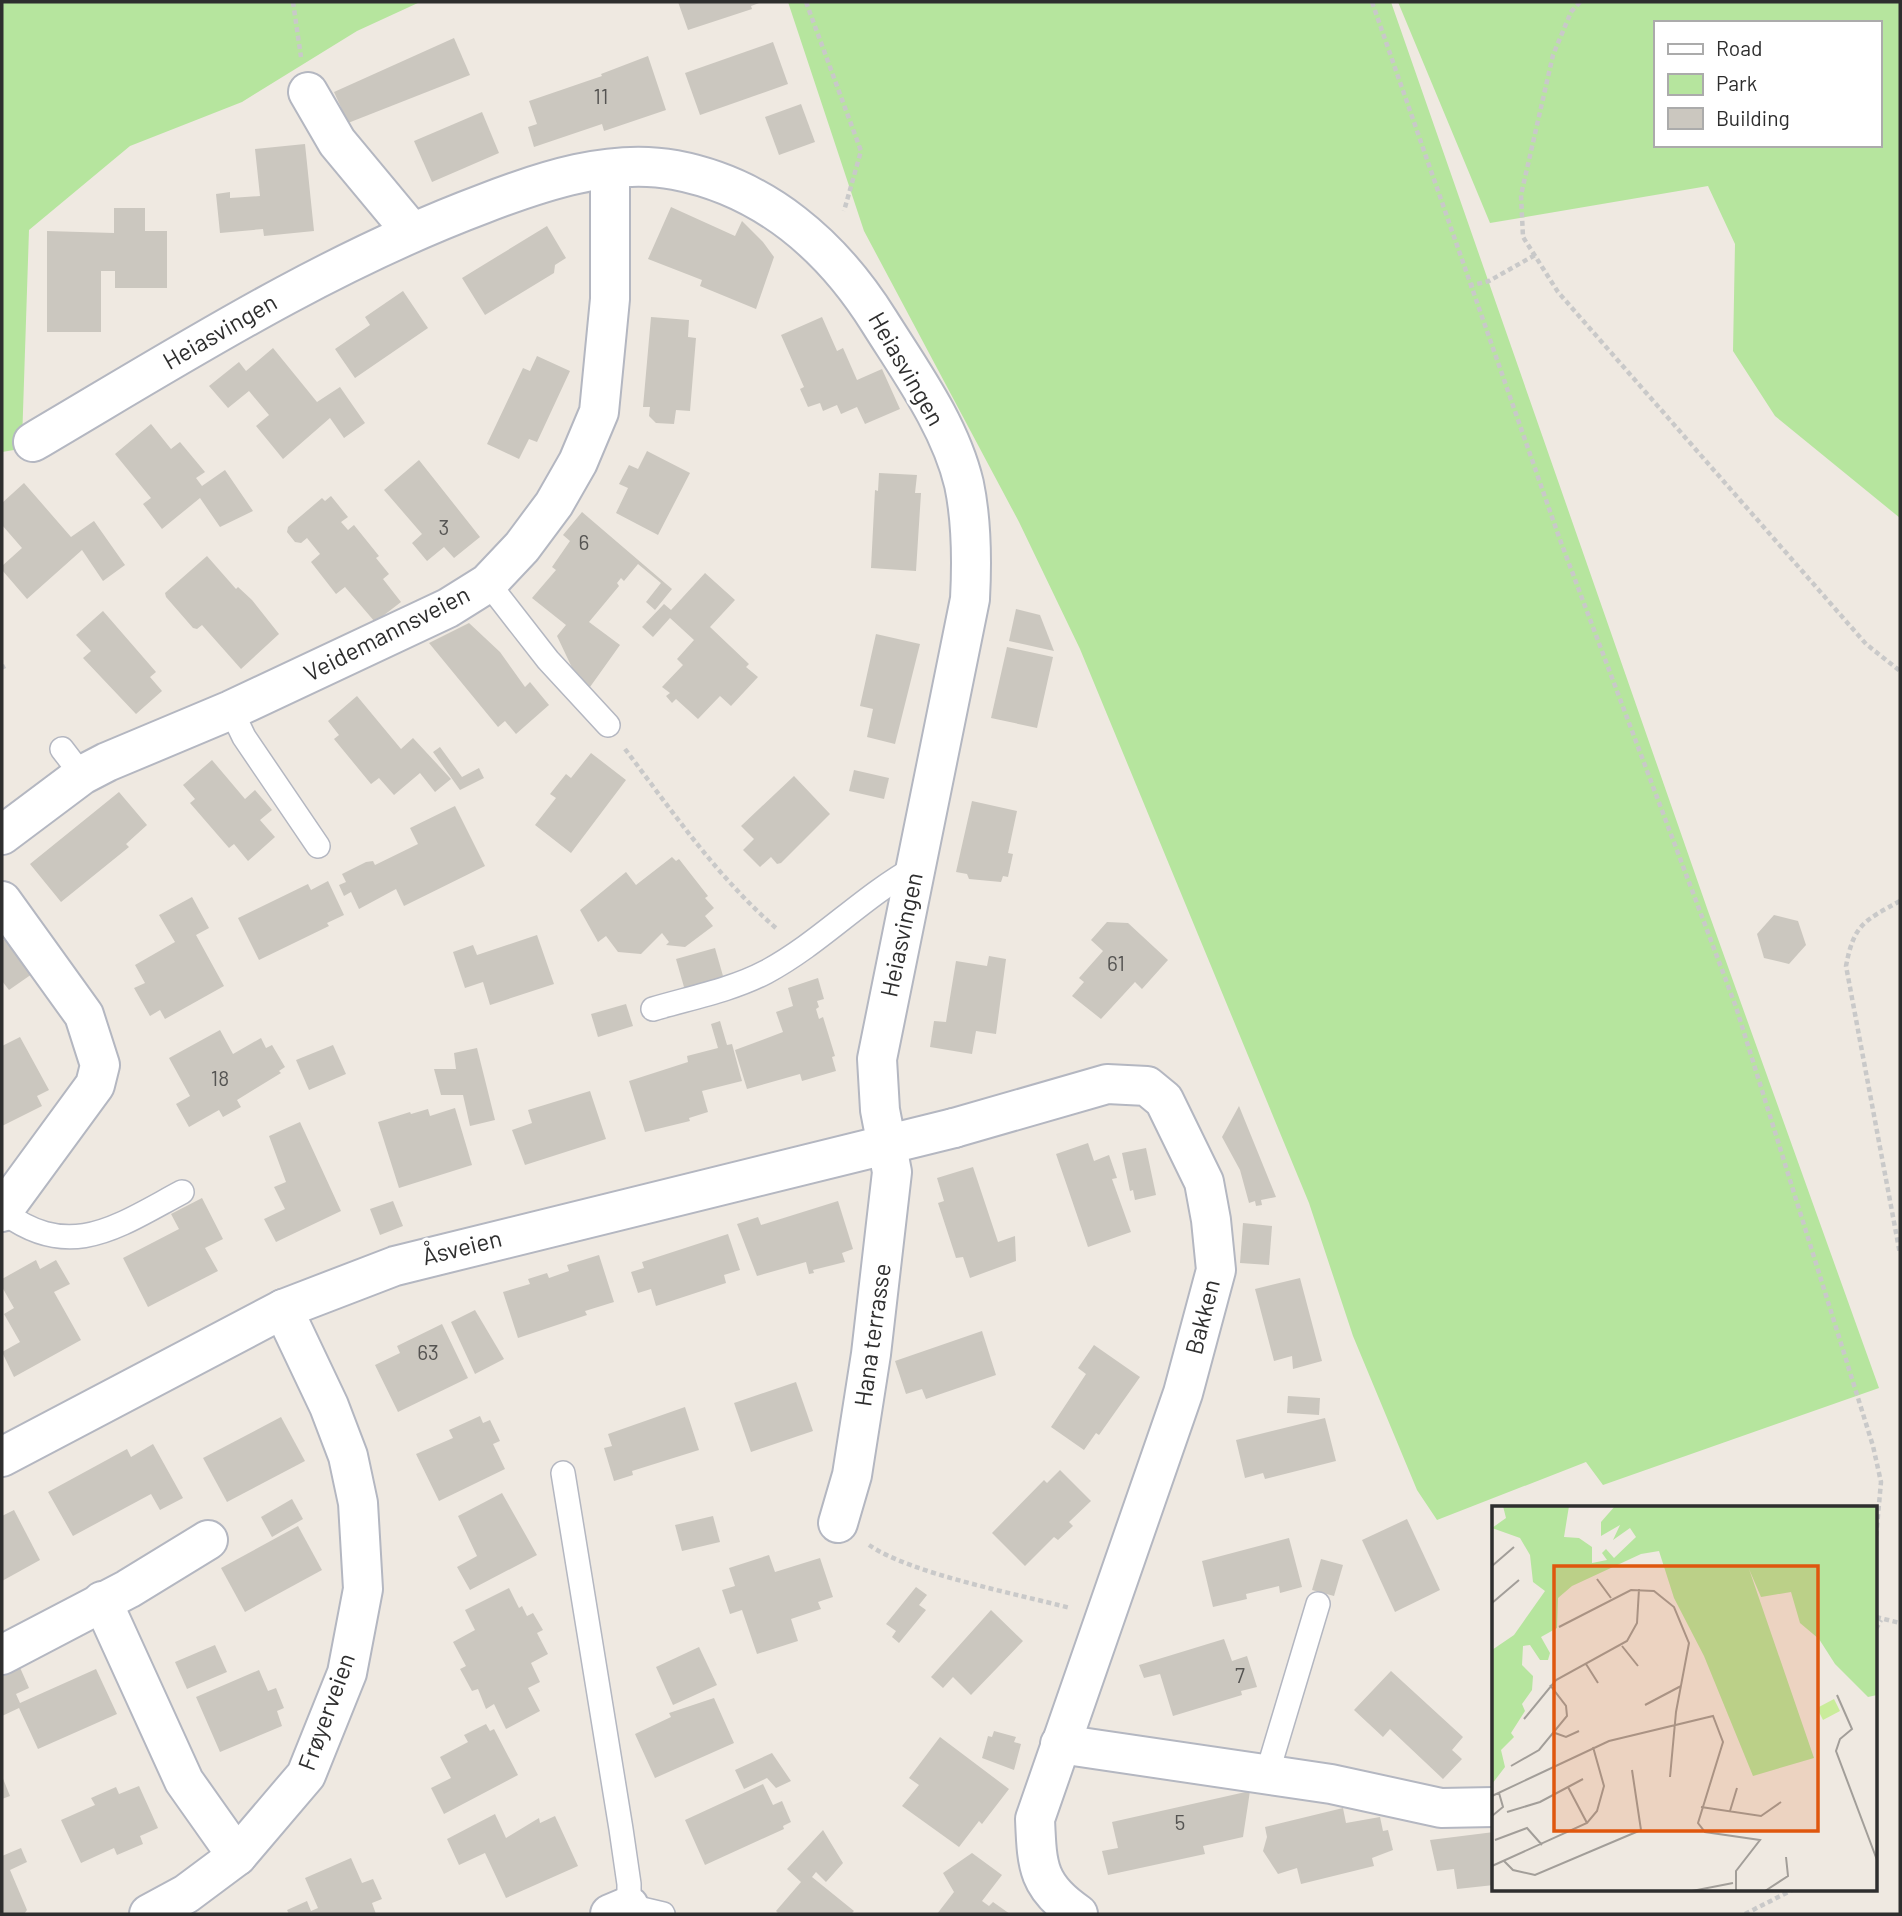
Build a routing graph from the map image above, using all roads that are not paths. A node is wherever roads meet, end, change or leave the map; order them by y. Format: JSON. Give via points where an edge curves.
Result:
{"nodes":[{"id":1,"x":308,"y":92,"type":"road end"},
{"id":2,"x":610,"y":169,"type":"junction"},
{"id":3,"x":411,"y":231,"type":"junction"},
{"id":4,"x":33,"y":442,"type":"dead end"},
{"id":5,"x":488,"y":583,"type":"junction"},
{"id":6,"x":231,"y":710,"type":"junction"},
{"id":7,"x":608,"y":725,"type":"road end"},
{"id":8,"x":2,"y":835,"type":"edge"},
{"id":9,"x":318,"y":846,"type":"dead end"},
{"id":10,"x":916,"y":867,"type":"junction"},
{"id":11,"x":2,"y":901,"type":"edge"},
{"id":12,"x":653,"y":1009,"type":"dead end"},
{"id":13,"x":954,"y":1128,"type":"joint"},
{"id":14,"x":889,"y":1144,"type":"junction"},
{"id":15,"x":182,"y":1192,"type":"dead end"},
{"id":16,"x":2,"y":1211,"type":"edge"},
{"id":17,"x":283,"y":1309,"type":"junction"},
{"id":18,"x":2,"y":1457,"type":"edge"},
{"id":19,"x":563,"y":1473,"type":"dead end"},
{"id":20,"x":838,"y":1523,"type":"road end"},
{"id":21,"x":208,"y":1540,"type":"dead end"},
{"id":22,"x":102,"y":1601,"type":"junction"},
{"id":23,"x":1318,"y":1604,"type":"dead end"},
{"id":24,"x":2,"y":1655,"type":"edge"},
{"id":25,"x":1060,"y":1744,"type":"junction"},
{"id":26,"x":1266,"y":1774,"type":"junction"},
{"id":27,"x":1492,"y":1807,"type":"edge"},
{"id":28,"x":237,"y":1856,"type":"junction"},
{"id":29,"x":634,"y":1912,"type":"edge"},
{"id":30,"x":149,"y":1914,"type":"edge"},
{"id":31,"x":1078,"y":1914,"type":"edge"}],
"edges":[{"from":1,"to":3,"type":"street","via":[[337,142]]},
{"from":2,"to":3,"type":"street","name":"Heiasvingen","via":[[557,178]]},
{"from":2,"to":5,"type":"street","name":"Veidemannsveien","via":[[610,299],[599,412],[554,504]]},
{"from":2,"to":10,"type":"street","name":"Heiasvingen","via":[[675,170],[719,182],[778,210],[835,259],[933,406],[964,482],[972,559],[970,599]]},
{"from":3,"to":4,"type":"street","name":"Heiasvingen","via":[[272,301]]},
{"from":5,"to":6,"type":"street","name":"Veidemannsveien","via":[[412,626]]},
{"from":5,"to":7,"type":"lane","via":[[548,660]]},
{"from":6,"to":8,"type":"street","name":"Veidemannsveien","via":[[72,762]]},
{"from":6,"to":9,"type":"lane","via":[[244,737]]},
{"from":10,"to":12,"type":"lane","via":[[764,973]]},
{"from":10,"to":14,"type":"street","name":"Heiasvingen","via":[[877,1059],[880,1110]]},
{"from":11,"to":16,"type":"street","via":[[84,1015],[100,1065],[95,1085]]},
{"from":13,"to":14,"type":"street","name":"Åsveien"},
{"from":13,"to":25,"type":"street","name":"Bakken","via":[[1107,1084],[1147,1086],[1164,1100],[1204,1182],[1216,1270],[1208,1304],[1183,1393]]},
{"from":14,"to":17,"type":"street","name":"Åsveien","via":[[423,1257]]},
{"from":14,"to":20,"type":"street","name":"Hana terrasse","via":[[891,1185],[872,1354],[852,1475]]},
{"from":15,"to":16,"type":"lane","via":[[117,1227],[83,1238],[38,1233]]},
{"from":17,"to":18,"type":"street","name":"Åsveien"},
{"from":17,"to":28,"type":"street","name":"Frøyerveien","via":[[348,1456],[358,1503],[363,1589],[347,1673],[306,1775]]},
{"from":19,"to":29,"type":"lane"},
{"from":21,"to":22,"type":"street"},
{"from":22,"to":24,"type":"street"},
{"from":22,"to":28,"type":"street","via":[[184,1781]]},
{"from":23,"to":26,"type":"lane"},
{"from":25,"to":26,"type":"street"},
{"from":25,"to":31,"type":"street","name":"Bakken","via":[[1035,1819],[1037,1861],[1054,1898]]},
{"from":26,"to":27,"type":"street","via":[[1441,1808]]},
{"from":28,"to":30,"type":"street","name":"Frøyerveien","via":[[186,1894]]}]}
